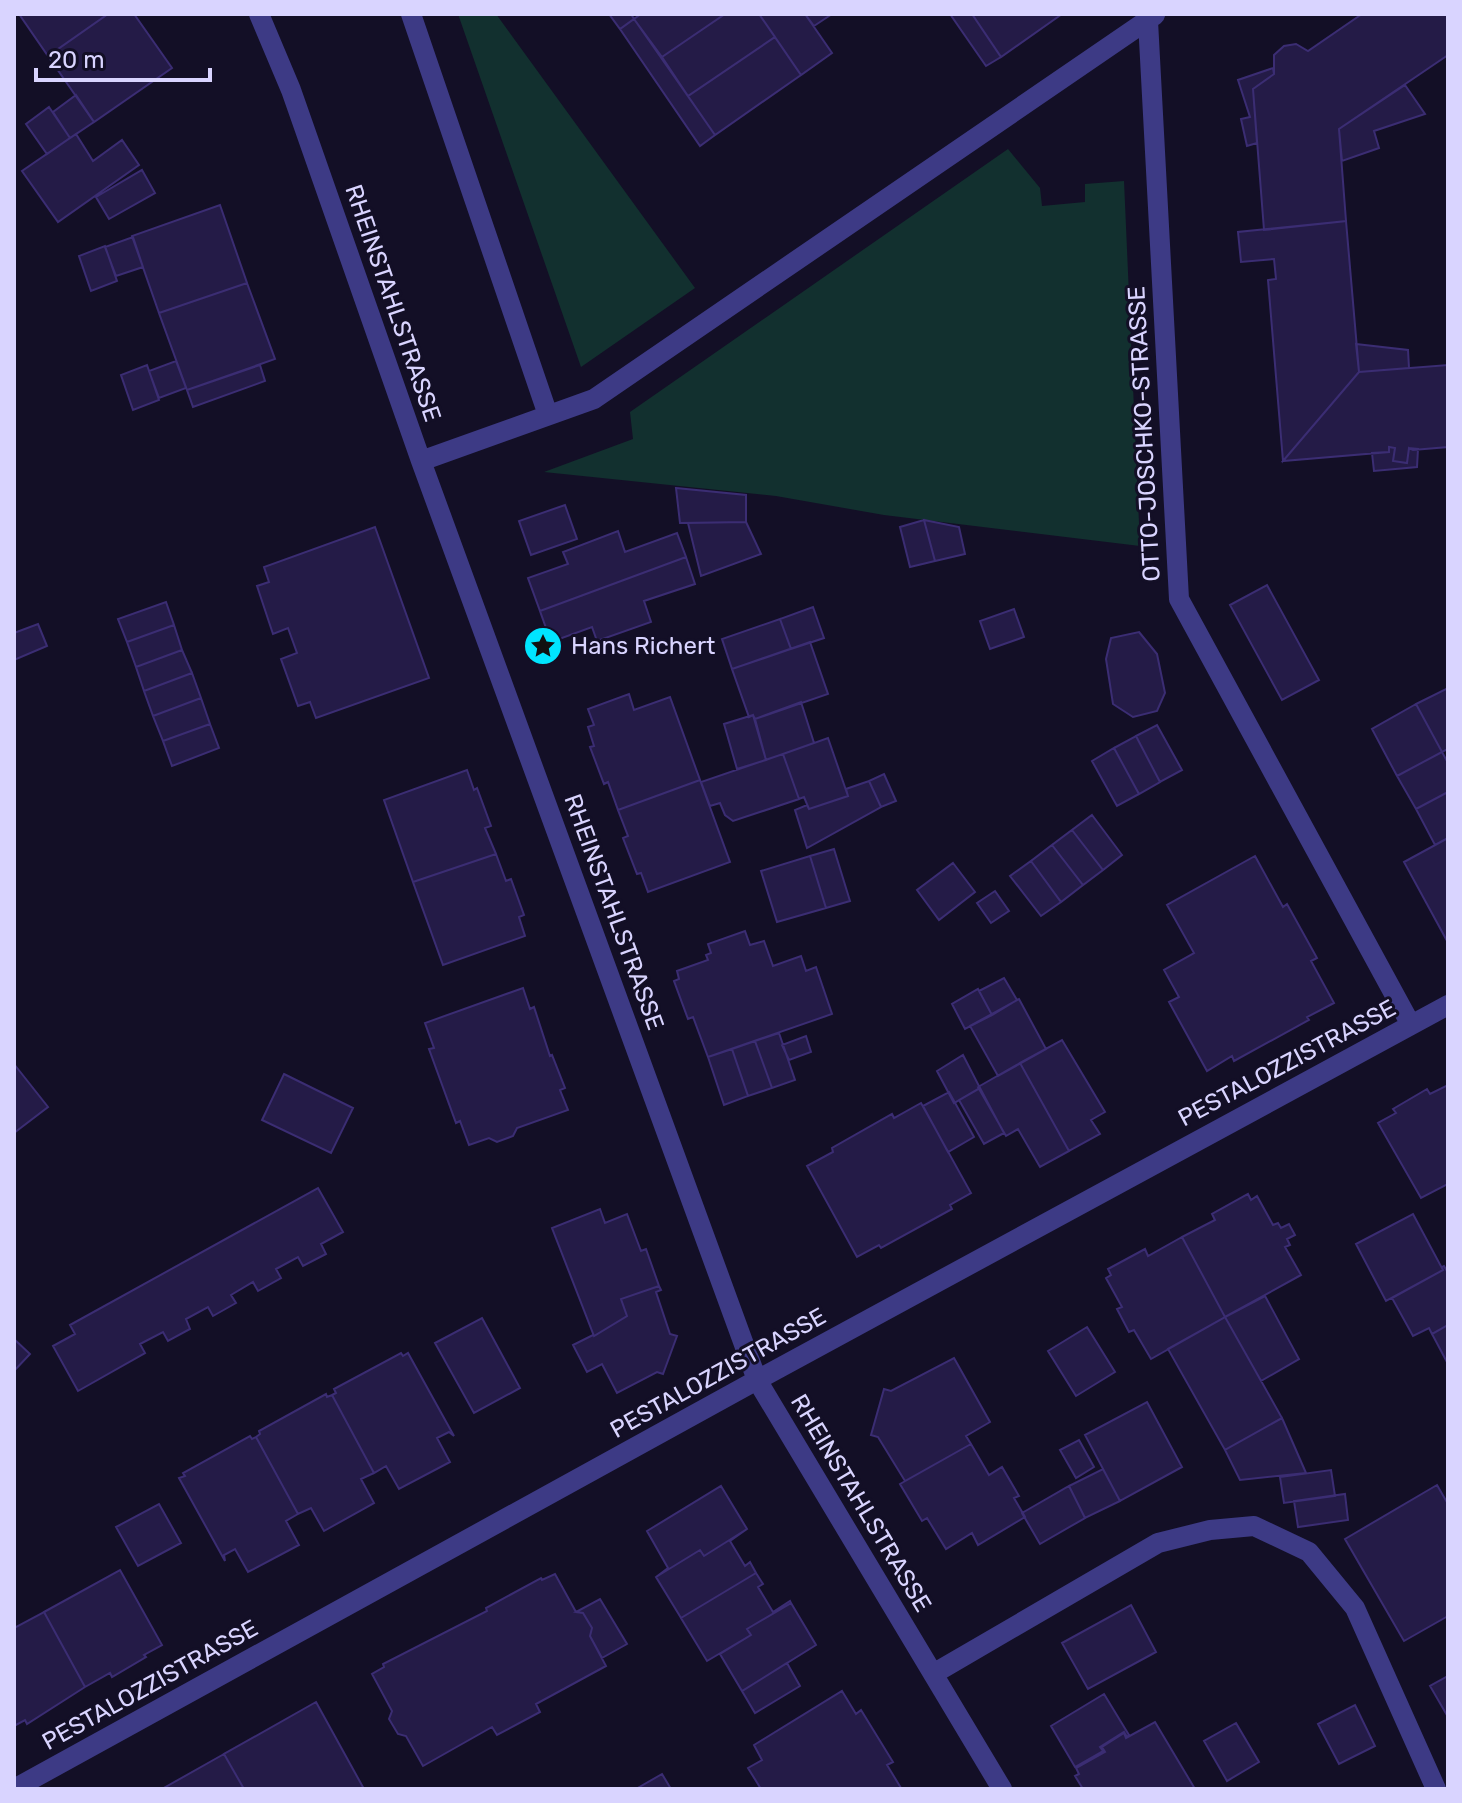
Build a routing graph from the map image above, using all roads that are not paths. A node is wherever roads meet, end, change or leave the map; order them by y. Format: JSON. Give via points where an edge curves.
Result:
{"nodes":[{"id":1,"x":259,"y":14,"type":"edge"},
{"id":2,"x":411,"y":14,"type":"edge"},
{"id":3,"x":1152,"y":17,"type":"edge"},
{"id":4,"x":548,"y":415,"type":"junction"},
{"id":5,"x":421,"y":461,"type":"junction"},
{"id":6,"x":1448,"y":1005,"type":"edge"},
{"id":7,"x":1411,"y":1025,"type":"junction"},
{"id":8,"x":757,"y":1380,"type":"junction"},
{"id":9,"x":933,"y":1674,"type":"junction"},
{"id":10,"x":14,"y":1789,"type":"edge"},
{"id":11,"x":1002,"y":1789,"type":"edge"},
{"id":12,"x":1436,"y":1789,"type":"edge"}],
"edges":[{"from":1,"to":5,"type":"street","name":"RHEINSTAHLSTRASSE","via":[[291,90]]},
{"from":2,"to":4,"type":"street"},
{"from":3,"to":4,"type":"street","name":"OTTO-JOSCHKO-STRASSE","via":[[594,399]]},
{"from":3,"to":7,"type":"street","name":"OTTO-JOSCHKO-STRASSE","via":[[1179,599]]},
{"from":4,"to":5,"type":"street","name":"OTTO-JOSCHKO-STRASSE"},
{"from":5,"to":8,"type":"street","name":"RHEINSTAHLSTRASSE"},
{"from":6,"to":7,"type":"street","name":"PESTALOZZISTRASSE"},
{"from":7,"to":8,"type":"street","name":"PESTALOZZISTRASSE"},
{"from":8,"to":9,"type":"street","name":"RHEINSTAHLSTRASSE"},
{"from":8,"to":10,"type":"street","name":"PESTALOZZISTRASSE"},
{"from":9,"to":11,"type":"street","name":"RHEINSTAHLSTRASSE"},
{"from":9,"to":12,"type":"street","via":[[1158,1543],[1254,1526],[1309,1552],[1355,1608]]}]}
